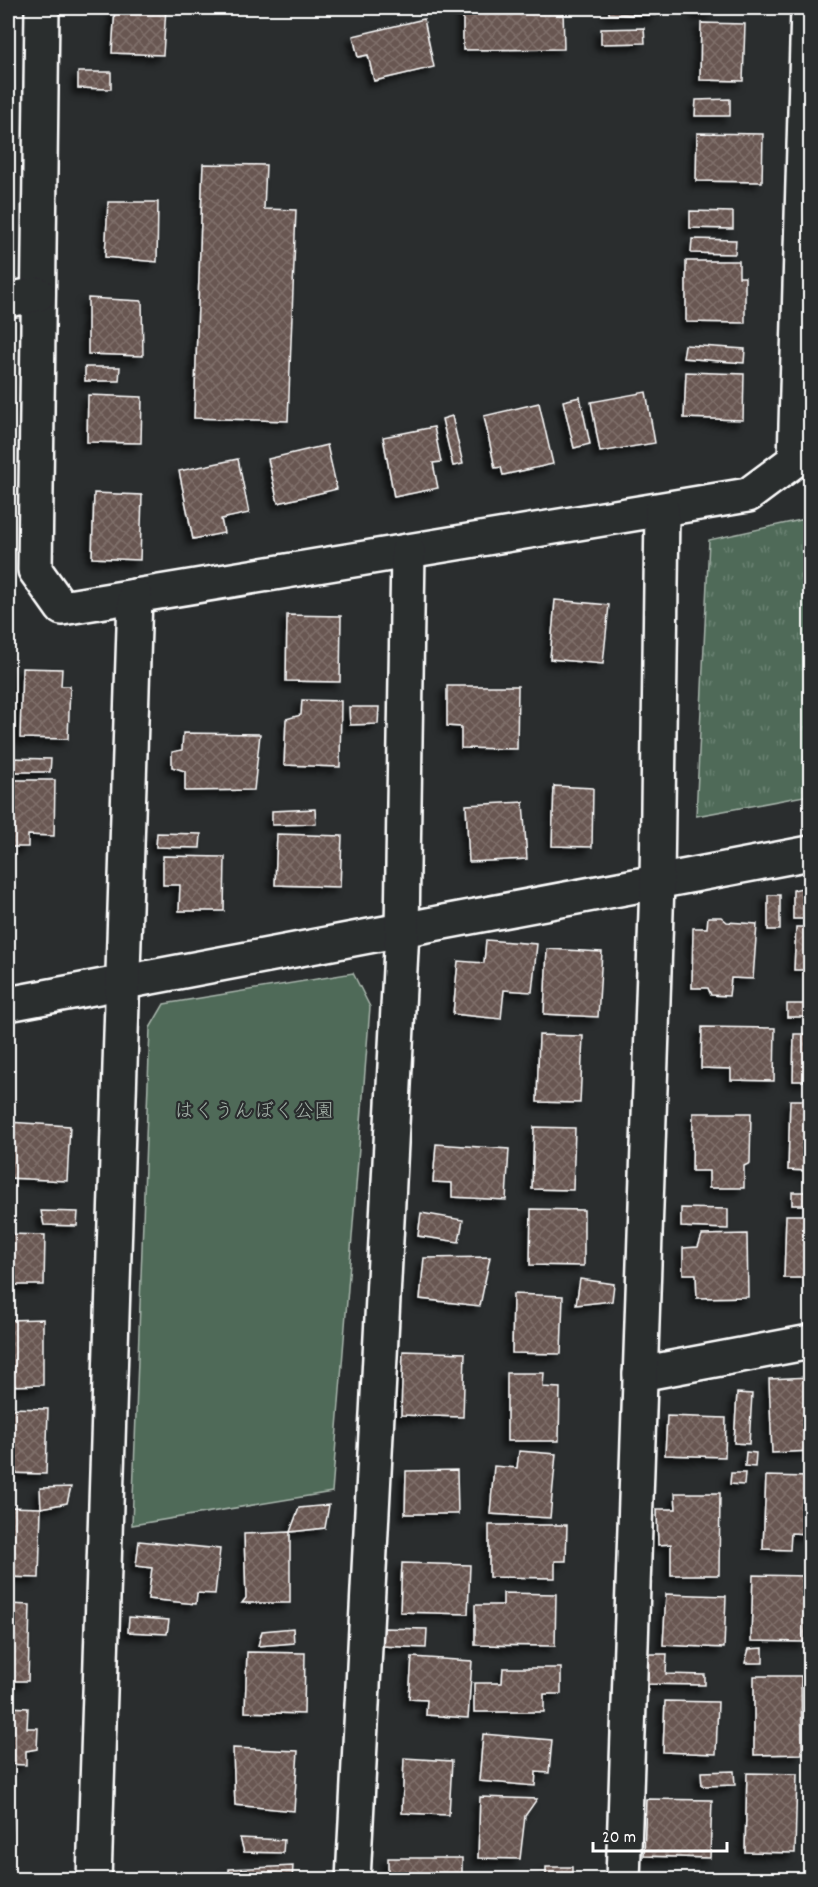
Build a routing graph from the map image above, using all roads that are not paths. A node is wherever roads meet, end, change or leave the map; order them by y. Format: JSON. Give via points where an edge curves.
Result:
{"nodes":[{"id":1,"x":42,"y":8,"type":"edge"},
{"id":2,"x":808,"y":8,"type":"edge"},
{"id":3,"x":23,"y":297,"type":"edge"},
{"id":4,"x":662,"y":510,"type":"junction"},
{"id":5,"x":408,"y":551,"type":"junction"},
{"id":6,"x":135,"y":596,"type":"junction"},
{"id":7,"x":810,"y":853,"type":"edge"},
{"id":8,"x":657,"y":883,"type":"junction"},
{"id":9,"x":402,"y":930,"type":"junction"},
{"id":10,"x":121,"y":983,"type":"junction"},
{"id":11,"x":8,"y":1004,"type":"edge"},
{"id":12,"x":810,"y":1342,"type":"edge"},
{"id":13,"x":640,"y":1374,"type":"junction"},
{"id":14,"x":94,"y":1880,"type":"edge"},
{"id":15,"x":353,"y":1880,"type":"edge"},
{"id":16,"x":623,"y":1880,"type":"edge"}],
"edges":[{"from":1,"to":3,"type":"street"},
{"from":2,"to":4,"type":"street","via":[[795,460],[748,495]]},
{"from":3,"to":6,"type":"street","via":[[35,570],[63,608]]},
{"from":4,"to":5,"type":"street"},
{"from":4,"to":8,"type":"street"},
{"from":5,"to":6,"type":"street"},
{"from":5,"to":9,"type":"street"},
{"from":6,"to":10,"type":"street"},
{"from":7,"to":8,"type":"street"},
{"from":8,"to":9,"type":"street"},
{"from":8,"to":13,"type":"street"},
{"from":9,"to":10,"type":"street"},
{"from":9,"to":15,"type":"street"},
{"from":10,"to":11,"type":"street"},
{"from":10,"to":14,"type":"street"},
{"from":12,"to":13,"type":"street"},
{"from":13,"to":16,"type":"street"}]}
